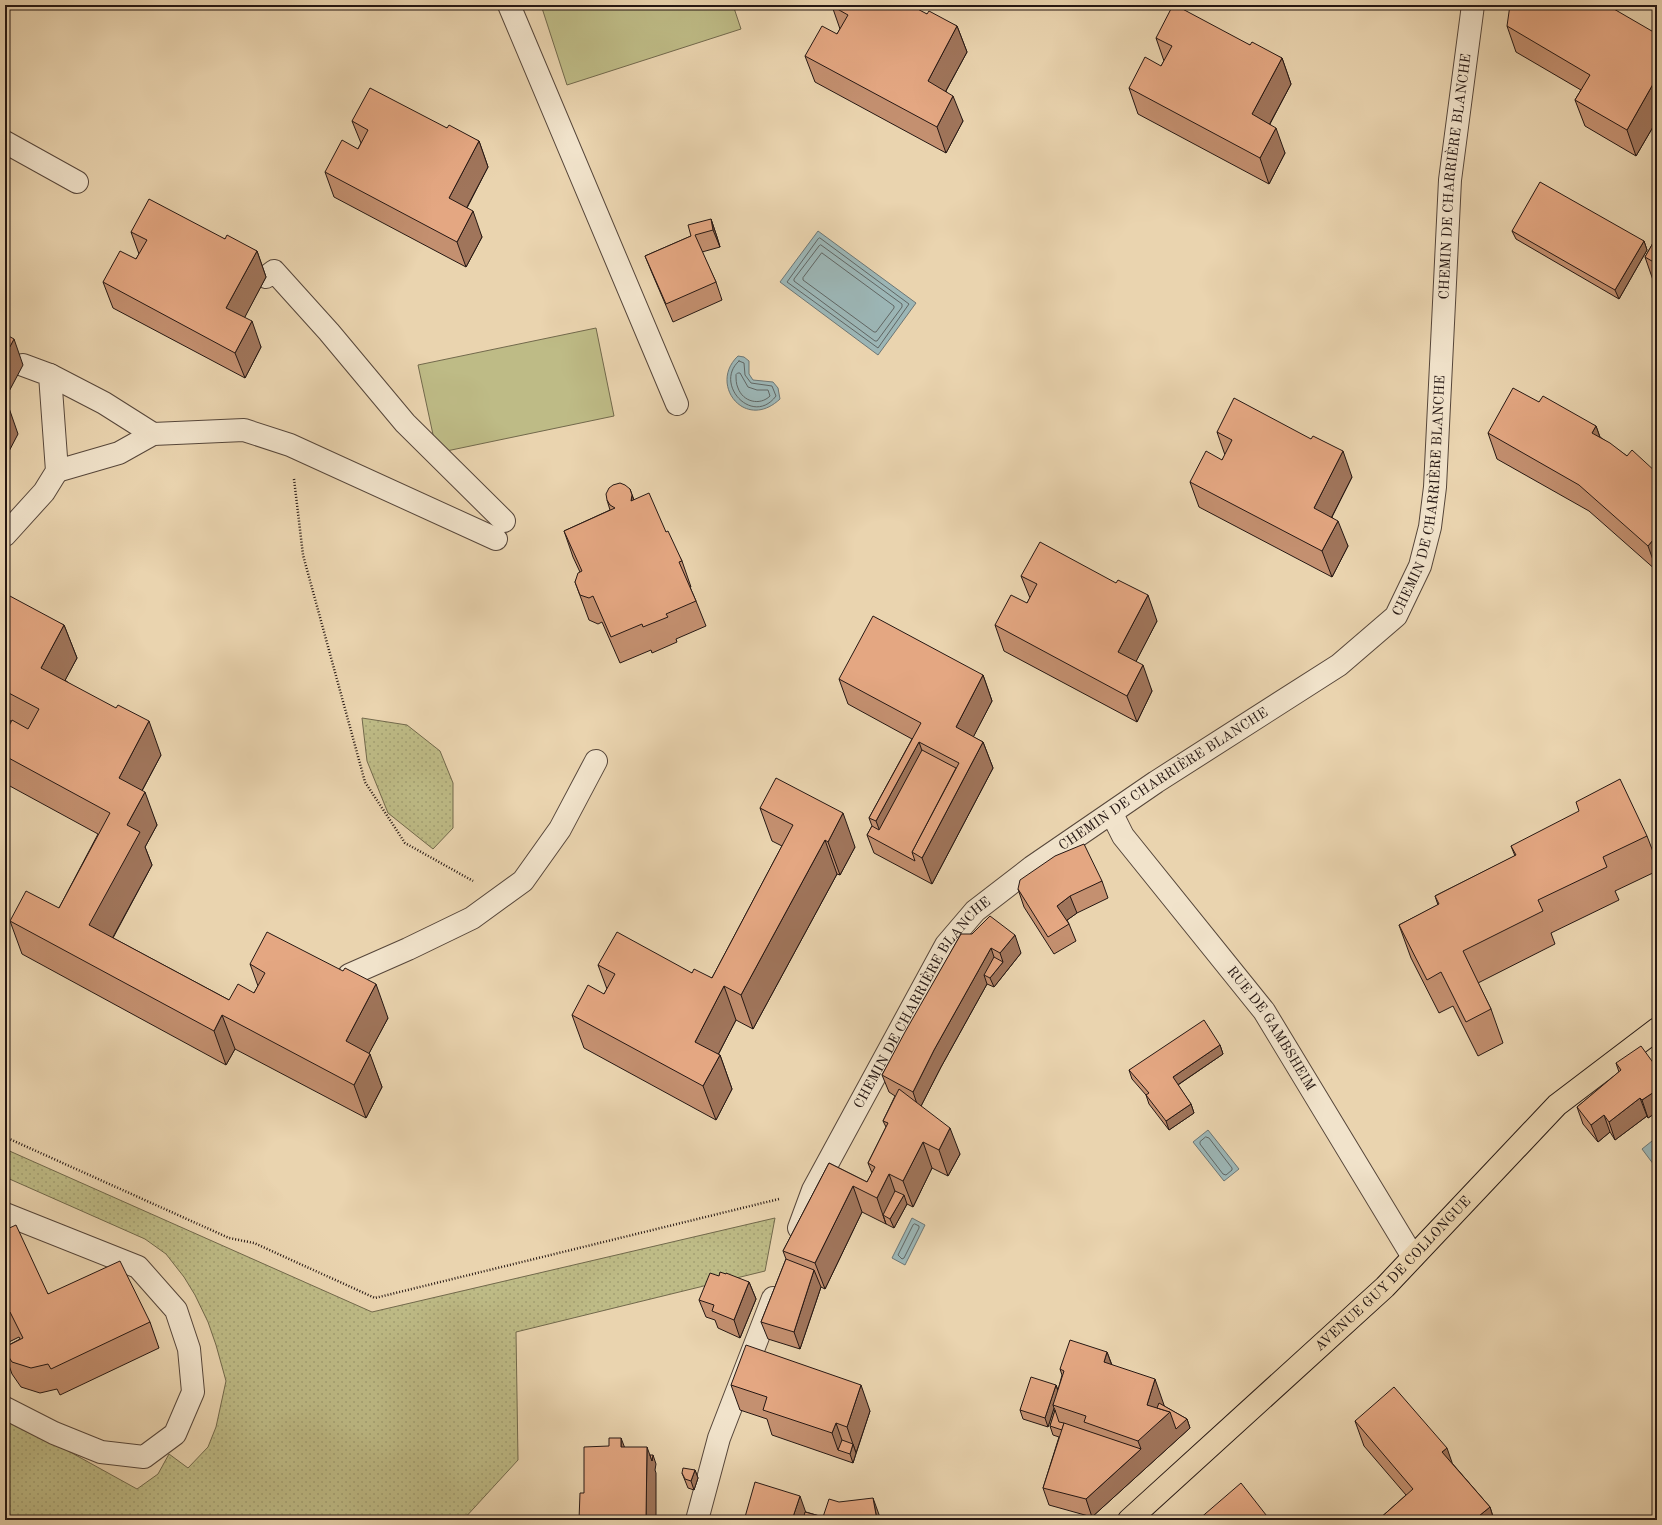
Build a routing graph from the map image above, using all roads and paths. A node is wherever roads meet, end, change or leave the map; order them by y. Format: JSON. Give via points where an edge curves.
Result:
{"nodes":[{"id":1,"x":509,"y":5,"type":"edge"},
{"id":2,"x":1473,"y":5,"type":"edge"},
{"id":3,"x":5,"y":142,"type":"edge"},
{"id":4,"x":77,"y":182,"type":"dead end"},
{"id":5,"x":266,"y":277,"type":"dead end"},
{"id":6,"x":23,"y":365,"type":"dead end"},
{"id":7,"x":50,"y":375,"type":"junction"},
{"id":8,"x":677,"y":404,"type":"dead end"},
{"id":9,"x":153,"y":434,"type":"junction"},
{"id":10,"x":290,"y":445,"type":"junction"},
{"id":11,"x":57,"y":471,"type":"junction"},
{"id":12,"x":5,"y":535,"type":"edge"},
{"id":13,"x":596,"y":761,"type":"dead end"},
{"id":14,"x":1112,"y":814,"type":"junction"},
{"id":15,"x":502,"y":896,"type":"junction"},
{"id":16,"x":350,"y":975,"type":"edge"},
{"id":17,"x":1657,"y":1029,"type":"edge"},
{"id":18,"x":5,"y":1137,"type":"edge"},
{"id":19,"x":813,"y":1190,"type":"junction"},
{"id":20,"x":5,"y":1214,"type":"edge"},
{"id":21,"x":791,"y":1250,"type":"edge"},
{"id":22,"x":1413,"y":1257,"type":"junction"},
{"id":23,"x":780,"y":1280,"type":"edge"},
{"id":24,"x":5,"y":1408,"type":"edge"},
{"id":25,"x":697,"y":1520,"type":"edge"},
{"id":26,"x":1129,"y":1520,"type":"edge"}],
"edges":[{"from":1,"to":8,"type":"street"},
{"from":2,"to":14,"type":"street","name":"CHEMIN DE CHARRIÈRE BLANCHE","via":[[1450,180],[1434,487],[1430,528],[1420,566],[1396,616],[1339,665],[1156,782]]},
{"from":3,"to":4,"type":"street"},
{"from":5,"to":10,"type":"street","via":[[274,271],[500,530]]},
{"from":6,"to":7,"type":"street"},
{"from":7,"to":9,"type":"street","via":[[104,403]]},
{"from":7,"to":11,"type":"street"},
{"from":9,"to":10,"type":"street","via":[[244,430]]},
{"from":9,"to":11,"type":"street","via":[[119,453]]},
{"from":10,"to":15,"type":"path","via":[[303,555],[365,782],[405,843]]},
{"from":11,"to":12,"type":"street","via":[[44,492]]},
{"from":13,"to":15,"type":"street","via":[[560,829],[522,881]]},
{"from":14,"to":19,"type":"street","name":"CHEMIN DE CHARRIÈRE BLANCHE","via":[[1032,867],[975,911],[946,945]]},
{"from":14,"to":22,"type":"street","name":"RUE DE GAMBSHEIM","via":[[1123,836],[1264,1011]]},
{"from":15,"to":16,"type":"street","via":[[472,918]]},
{"from":17,"to":22,"type":"main road","name":"AVENUE GUY DE COLLONGUE","via":[[1557,1105]]},
{"from":18,"to":19,"type":"path","via":[[229,1238],[254,1243],[375,1298]]},
{"from":19,"to":21,"type":"street","name":"CHEMIN DE CHARRIÈRE BLANCHE"},
{"from":20,"to":24,"type":"street","via":[[138,1267],[176,1310],[189,1349],[193,1392],[175,1434],[144,1457],[101,1452],[54,1433]]},
{"from":22,"to":26,"type":"main road","name":"AVENUE GUY DE COLLONGUE","via":[[1385,1286]]},
{"from":23,"to":25,"type":"street","via":[[719,1438]]}]}
